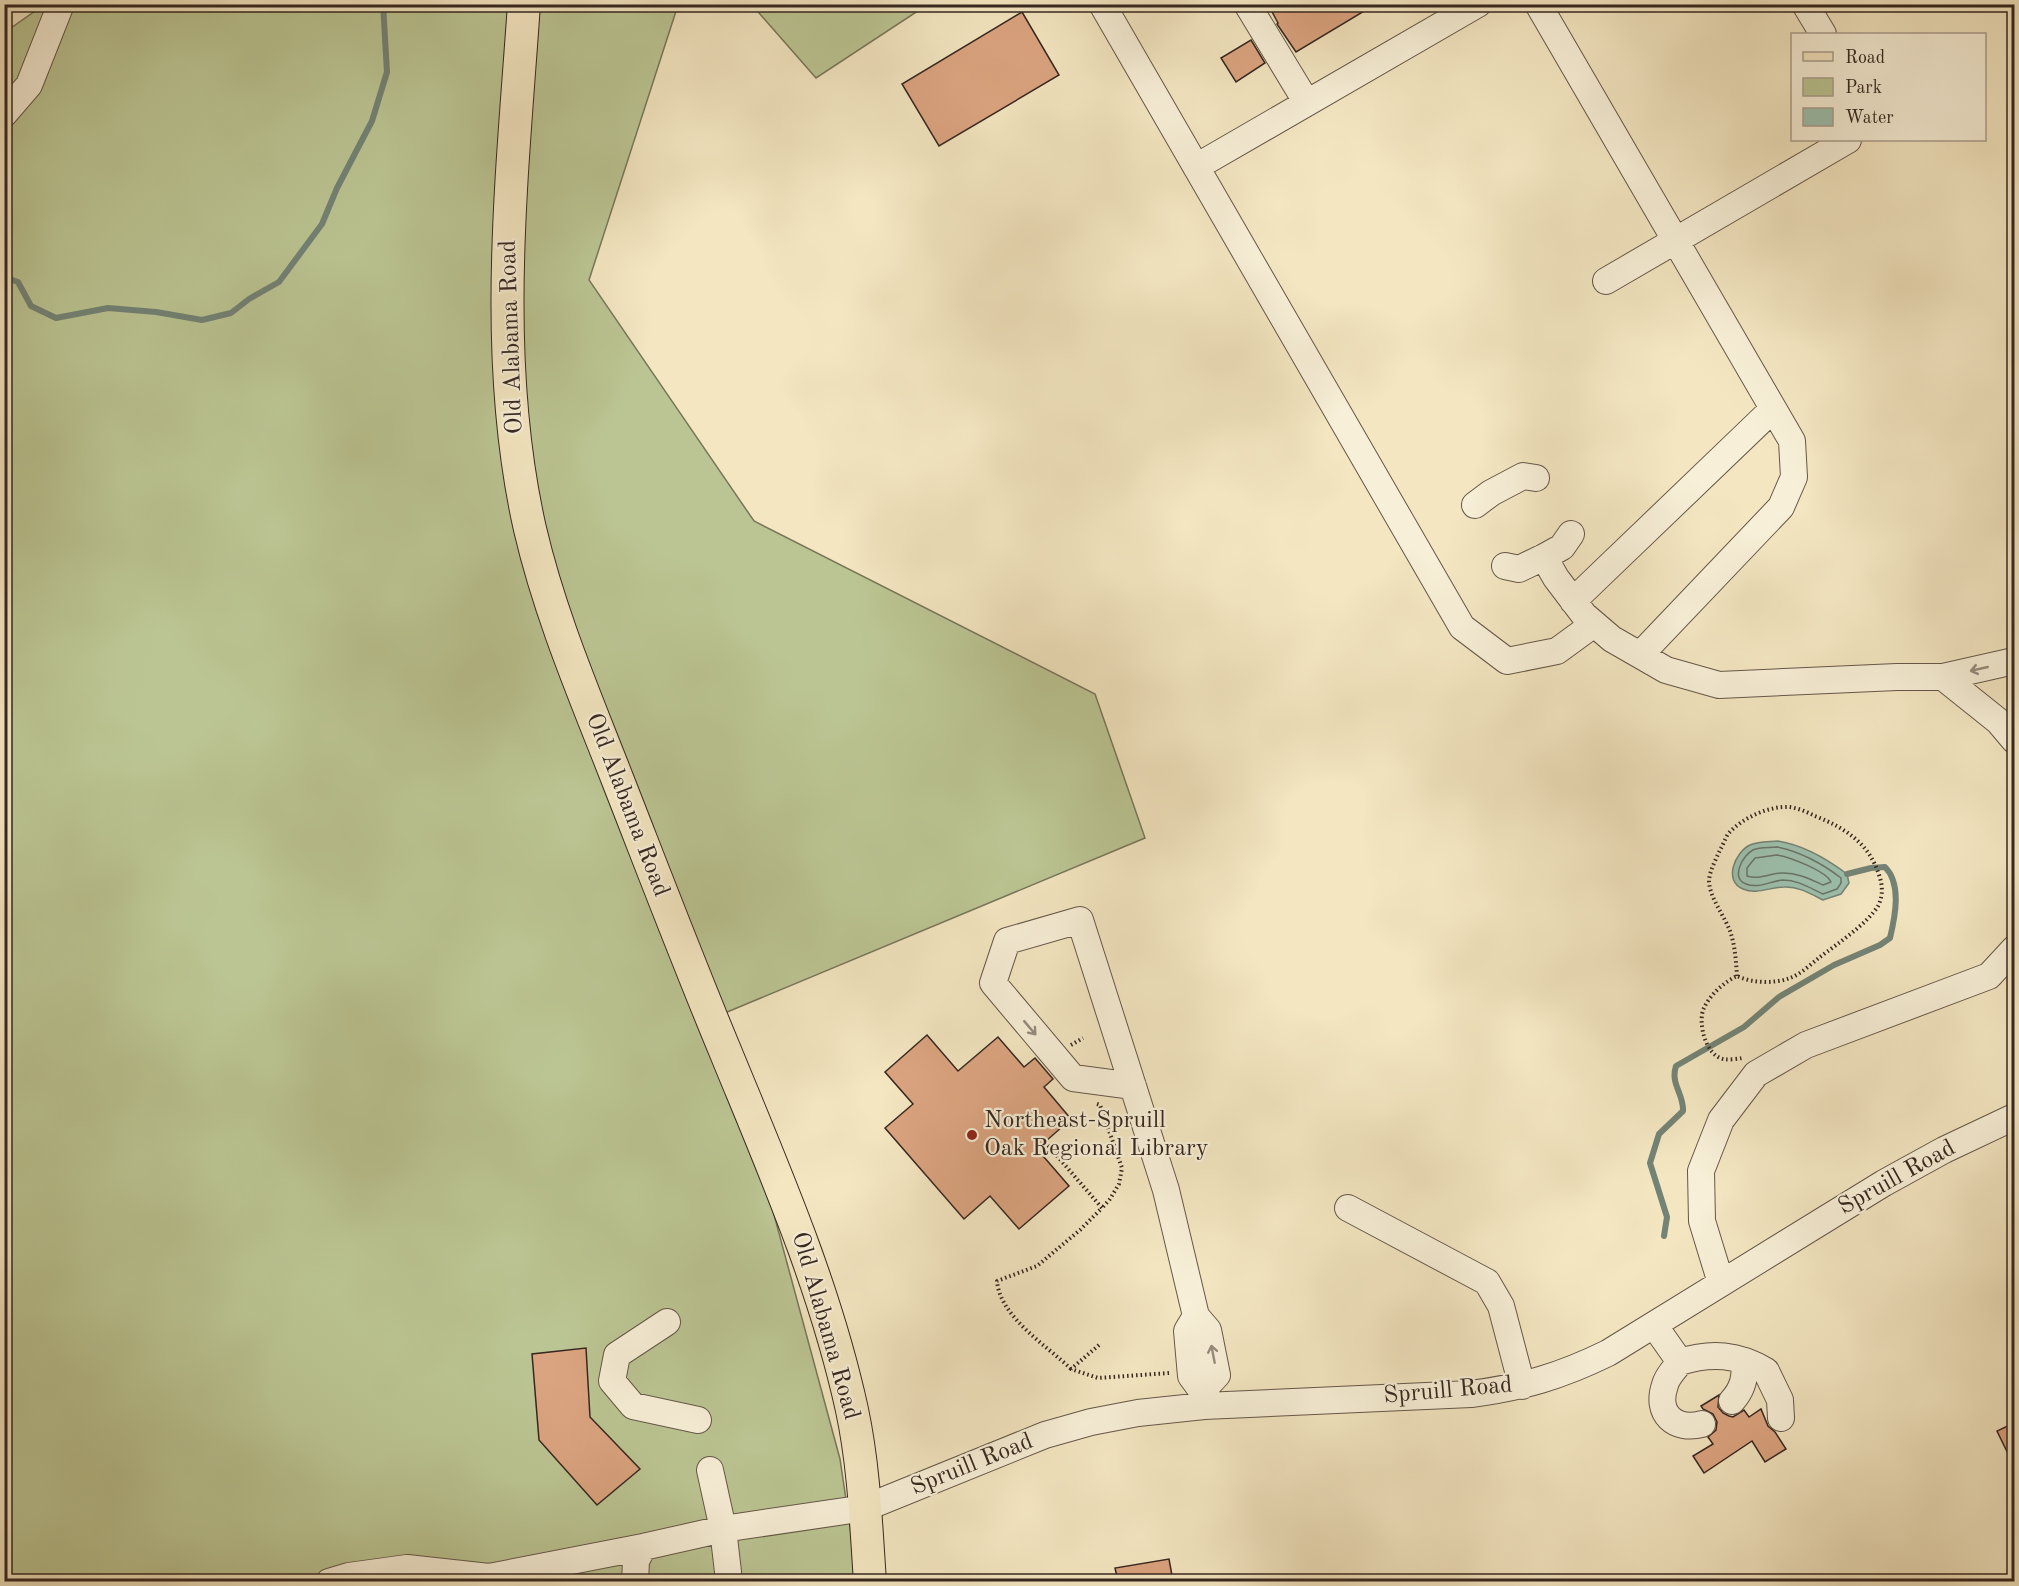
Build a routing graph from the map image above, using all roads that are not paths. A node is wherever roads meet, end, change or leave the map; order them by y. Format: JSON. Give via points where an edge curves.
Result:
{"nodes":[{"id":1,"x":61,"y":4,"type":"edge"},
{"id":2,"x":524,"y":4,"type":"edge"},
{"id":3,"x":1102,"y":4,"type":"edge"},
{"id":4,"x":1247,"y":4,"type":"edge"},
{"id":5,"x":1478,"y":4,"type":"edge"},
{"id":6,"x":1538,"y":4,"type":"edge"},
{"id":7,"x":1805,"y":4,"type":"edge"},
{"id":8,"x":1822,"y":33,"type":"edge"},
{"id":9,"x":1307,"y":103,"type":"junction"},
{"id":10,"x":4,"y":114,"type":"edge"},
{"id":11,"x":1846,"y":141,"type":"edge"},
{"id":12,"x":1196,"y":167,"type":"junction"},
{"id":13,"x":1674,"y":240,"type":"junction"},
{"id":14,"x":1606,"y":281,"type":"dead end"},
{"id":15,"x":1773,"y":409,"type":"junction"},
{"id":16,"x":1536,"y":478,"type":"dead end"},
{"id":17,"x":1475,"y":505,"type":"dead end"},
{"id":18,"x":1571,"y":534,"type":"dead end"},
{"id":19,"x":1544,"y":557,"type":"junction"},
{"id":20,"x":1505,"y":566,"type":"dead end"},
{"id":21,"x":1574,"y":601,"type":"junction"},
{"id":22,"x":1594,"y":624,"type":"junction"},
{"id":23,"x":1640,"y":655,"type":"junction"},
{"id":24,"x":2014,"y":661,"type":"edge"},
{"id":25,"x":1943,"y":677,"type":"junction"},
{"id":26,"x":2014,"y":740,"type":"edge"},
{"id":27,"x":2014,"y":949,"type":"edge"},
{"id":28,"x":1133,"y":1086,"type":"junction"},
{"id":29,"x":2014,"y":1117,"type":"edge"},
{"id":30,"x":1348,"y":1208,"type":"dead end"},
{"id":31,"x":1721,"y":1283,"type":"junction"},
{"id":32,"x":667,"y":1322,"type":"dead end"},
{"id":33,"x":1654,"y":1325,"type":"junction"},
{"id":34,"x":1744,"y":1361,"type":"junction"},
{"id":35,"x":1680,"y":1362,"type":"junction"},
{"id":36,"x":1522,"y":1386,"type":"junction"},
{"id":37,"x":1199,"y":1390,"type":"junction"},
{"id":38,"x":1732,"y":1401,"type":"dead end"},
{"id":39,"x":1781,"y":1418,"type":"dead end"},
{"id":40,"x":698,"y":1420,"type":"dead end"},
{"id":41,"x":1702,"y":1424,"type":"dead end"},
{"id":42,"x":710,"y":1470,"type":"dead end"},
{"id":43,"x":866,"y":1508,"type":"junction"},
{"id":44,"x":723,"y":1529,"type":"junction"},
{"id":45,"x":643,"y":1547,"type":"junction"},
{"id":46,"x":728,"y":1572,"type":"dead end"},
{"id":47,"x":328,"y":1581,"type":"edge"},
{"id":48,"x":635,"y":1581,"type":"edge"},
{"id":49,"x":870,"y":1581,"type":"edge"}],
"edges":[{"from":1,"to":10,"type":"street","via":[[29,85]]},
{"from":2,"to":43,"type":"main road","name":"Old Alabama Road","via":[[508,229],[507,345],[513,431],[530,529],[558,628],[820,1288],[852,1408]]},
{"from":3,"to":12,"type":"street"},
{"from":4,"to":9,"type":"street"},
{"from":5,"to":9,"type":"street"},
{"from":6,"to":13,"type":"street"},
{"from":7,"to":8,"type":"street"},
{"from":9,"to":12,"type":"street"},
{"from":11,"to":13,"type":"street"},
{"from":12,"to":22,"type":"street","via":[[1462,627],[1507,661],[1557,651]]},
{"from":13,"to":14,"type":"street"},
{"from":13,"to":15,"type":"street"},
{"from":15,"to":21,"type":"street"},
{"from":15,"to":23,"type":"street","via":[[1792,441],[1794,477],[1781,507]]},
{"from":16,"to":17,"type":"street","via":[[1523,476]]},
{"from":18,"to":19,"type":"street","via":[[1562,547]]},
{"from":19,"to":20,"type":"street","via":[[1519,569]]},
{"from":19,"to":21,"type":"street"},
{"from":21,"to":22,"type":"street"},
{"from":22,"to":23,"type":"street"},
{"from":23,"to":25,"type":"street","via":[[1666,670],[1719,685]]},
{"from":24,"to":25,"type":"street","one_way":true},
{"from":25,"to":26,"type":"street","via":[[1998,721]]},
{"from":27,"to":31,"type":"street","via":[[1989,976],[1806,1045],[1756,1074],[1720,1120],[1701,1171],[1702,1221]]},
{"from":28,"to":28,"type":"street","one_way":true,"via":[[1080,920],[1007,941],[993,983],[1073,1078]]},
{"from":28,"to":37,"type":"street","via":[[1172,1207],[1196,1316],[1187,1331]]},
{"from":29,"to":31,"type":"street","name":"Spruill Road","via":[[1884,1183]]},
{"from":30,"to":36,"type":"street","via":[[1487,1282],[1501,1306]]},
{"from":31,"to":33,"type":"street","name":"Spruill Road"},
{"from":32,"to":40,"type":"street","via":[[617,1355],[612,1381],[633,1406]]},
{"from":33,"to":35,"type":"street"},
{"from":33,"to":36,"type":"street","name":"Spruill Road","via":[[1575,1369]]},
{"from":34,"to":35,"type":"street","via":[[1719,1354]]},
{"from":34,"to":38,"type":"street","via":[[1742,1386]]},
{"from":34,"to":39,"type":"street","via":[[1766,1371],[1780,1400]]},
{"from":35,"to":41,"type":"street","via":[[1665,1384],[1663,1409],[1676,1423]]},
{"from":36,"to":37,"type":"street","name":"Spruill Road","via":[[1472,1394]]},
{"from":37,"to":43,"type":"street","name":"Spruill Road","via":[[1138,1413],[1045,1436]]},
{"from":42,"to":44,"type":"street"},
{"from":43,"to":44,"type":"street","name":"Spruill Road"},
{"from":43,"to":49,"type":"main road","name":"Old Alabama Road"},
{"from":44,"to":45,"type":"street","name":"Spruill Road"},
{"from":44,"to":46,"type":"street"},
{"from":45,"to":47,"type":"street","name":"Spruill Road","via":[[489,1577],[407,1568]]},
{"from":45,"to":48,"type":"street","via":[[636,1561]]}]}
